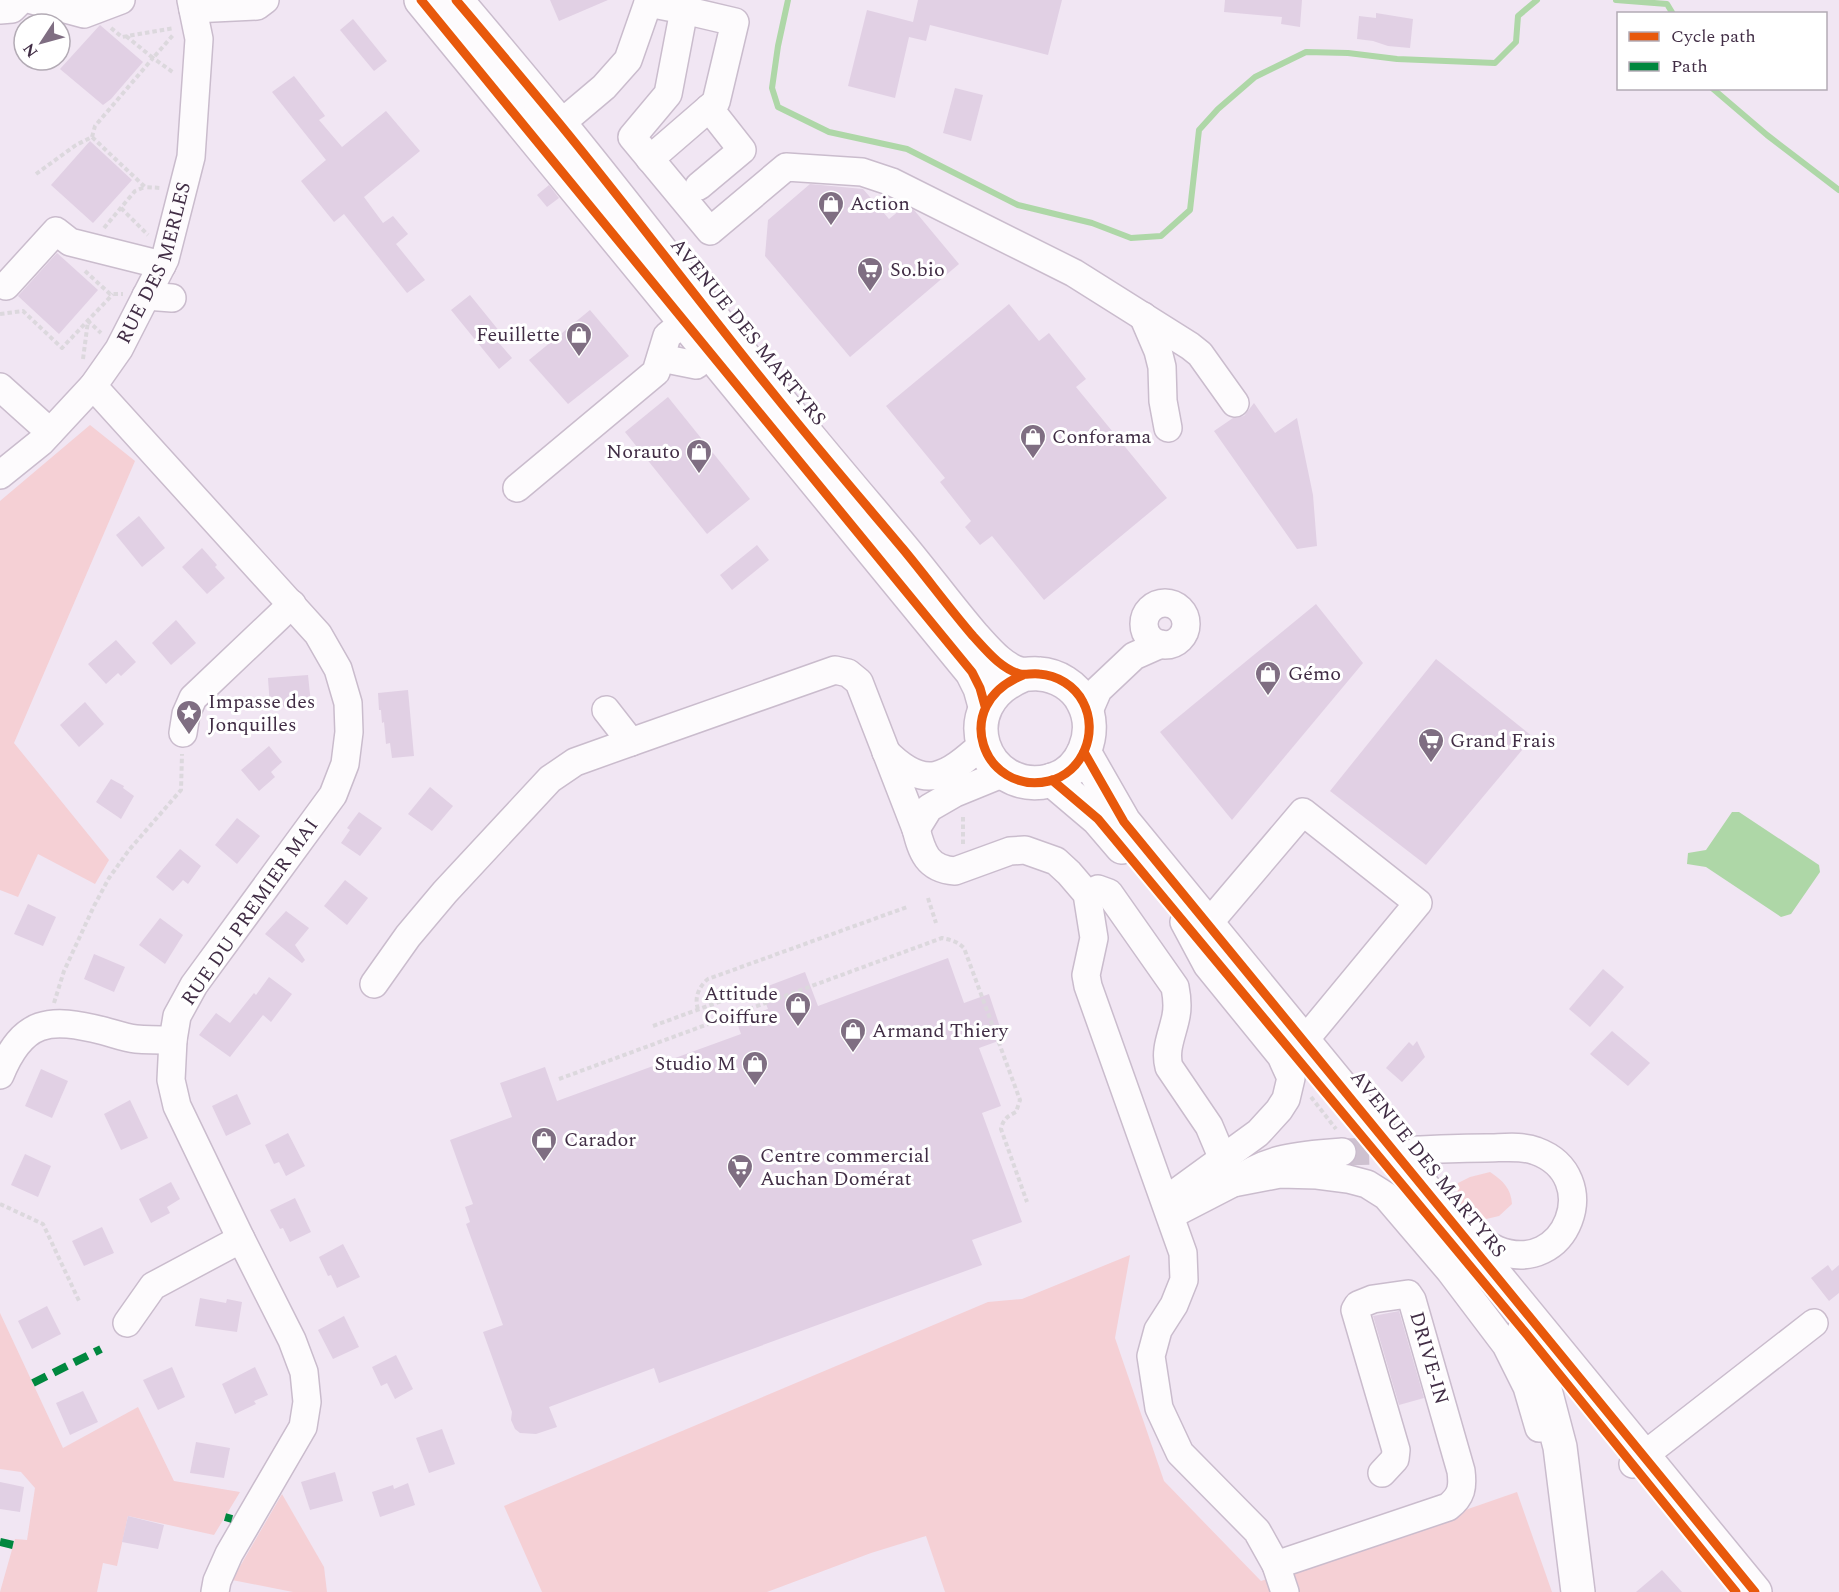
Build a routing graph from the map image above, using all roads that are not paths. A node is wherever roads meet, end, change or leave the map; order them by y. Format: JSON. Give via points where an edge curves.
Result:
{"nodes":[{"id":1,"x":21,"y":0,"type":"edge"},
{"id":2,"x":32,"y":0,"type":"edge"},
{"id":3,"x":121,"y":0,"type":"edge"},
{"id":4,"x":421,"y":0,"type":"edge"},
{"id":5,"x":456,"y":0,"type":"edge"},
{"id":6,"x":252,"y":2,"type":"edge"},
{"id":7,"x":648,"y":2,"type":"edge"},
{"id":8,"x":192,"y":5,"type":"edge"},
{"id":9,"x":0,"y":10,"type":"edge"},
{"id":10,"x":684,"y":10,"type":"junction"},
{"id":11,"x":709,"y":108,"type":"junction"},
{"id":12,"x":549,"y":133,"type":"junction"},
{"id":13,"x":650,"y":159,"type":"junction"},
{"id":14,"x":699,"y":186,"type":"dead end"},
{"id":15,"x":162,"y":265,"type":"junction"},
{"id":16,"x":6,"y":286,"type":"dead end"},
{"id":17,"x":1143,"y":316,"type":"junction"},
{"id":18,"x":685,"y":321,"type":"junction"},
{"id":19,"x":710,"y":352,"type":"junction"},
{"id":20,"x":661,"y":358,"type":"junction"},
{"id":21,"x":88,"y":377,"type":"junction"},
{"id":22,"x":0,"y":387,"type":"edge"},
{"id":23,"x":778,"y":400,"type":"junction"},
{"id":24,"x":1235,"y":403,"type":"dead end"},
{"id":25,"x":1168,"y":428,"type":"dead end"},
{"id":26,"x":50,"y":432,"type":"junction"},
{"id":27,"x":0,"y":475,"type":"edge"},
{"id":28,"x":517,"y":488,"type":"dead end"},
{"id":29,"x":291,"y":604,"type":"junction"},
{"id":30,"x":1023,"y":675,"type":"junction"},
{"id":31,"x":1059,"y":679,"type":"junction"},
{"id":32,"x":985,"y":706,"type":"junction"},
{"id":33,"x":606,"y":710,"type":"dead end"},
{"id":34,"x":1088,"y":713,"type":"junction"},
{"id":35,"x":183,"y":733,"type":"road end"},
{"id":36,"x":631,"y":742,"type":"junction"},
{"id":37,"x":983,"y":744,"type":"junction"},
{"id":38,"x":886,"y":752,"type":"junction"},
{"id":39,"x":1084,"y":752,"type":"junction"},
{"id":40,"x":1004,"y":773,"type":"junction"},
{"id":41,"x":1052,"y":780,"type":"junction"},
{"id":42,"x":916,"y":829,"type":"junction"},
{"id":43,"x":1087,"y":894,"type":"junction"},
{"id":44,"x":1196,"y":923,"type":"junction"},
{"id":45,"x":374,"y":984,"type":"dead end"},
{"id":46,"x":173,"y":1040,"type":"junction"},
{"id":47,"x":1304,"y":1041,"type":"junction"},
{"id":48,"x":0,"y":1076,"type":"edge"},
{"id":49,"x":1209,"y":1126,"type":"junction"},
{"id":50,"x":1251,"y":1137,"type":"junction"},
{"id":51,"x":1342,"y":1144,"type":"tunnel mouth"},
{"id":52,"x":1418,"y":1149,"type":"tunnel mouth"},
{"id":53,"x":1223,"y":1158,"type":"junction"},
{"id":54,"x":1233,"y":1184,"type":"junction"},
{"id":55,"x":1427,"y":1192,"type":"junction"},
{"id":56,"x":1168,"y":1208,"type":"junction"},
{"id":57,"x":241,"y":1239,"type":"junction"},
{"id":58,"x":127,"y":1323,"type":"dead end"},
{"id":59,"x":1814,"y":1323,"type":"dead end"},
{"id":60,"x":1524,"y":1331,"type":"junction"},
{"id":61,"x":1638,"y":1460,"type":"junction"},
{"id":62,"x":1382,"y":1473,"type":"dead end"},
{"id":63,"x":1276,"y":1565,"type":"junction"},
{"id":64,"x":215,"y":1592,"type":"edge"},
{"id":65,"x":1285,"y":1592,"type":"edge"},
{"id":66,"x":1570,"y":1592,"type":"edge"},
{"id":67,"x":1578,"y":1592,"type":"edge"},
{"id":68,"x":1736,"y":1592,"type":"edge"},
{"id":69,"x":1755,"y":1592,"type":"edge"}],
"edges":[{"from":1,"to":9,"type":"street","via":[[12,9]]},
{"from":2,"to":3,"type":"street","via":[[84,14]]},
{"from":4,"to":12,"type":"main road","name":"AVENUE DES MARTYRS"},
{"from":5,"to":12,"type":"main road","name":"AVENUE DES MARTYRS"},
{"from":6,"to":8,"type":"street"},
{"from":7,"to":10,"type":"street"},
{"from":7,"to":12,"type":"street","via":[[628,60],[604,87]]},
{"from":8,"to":15,"type":"street","name":"RUE DES MERLES","via":[[199,39],[191,157],[178,165]]},
{"from":10,"to":11,"type":"street","via":[[735,22],[716,102]]},
{"from":10,"to":13,"type":"street","via":[[669,94],[632,137]]},
{"from":11,"to":13,"type":"street"},
{"from":11,"to":14,"type":"street","via":[[742,150]]},
{"from":12,"to":18,"type":"main road","name":"AVENUE DES MARTYRS"},
{"from":12,"to":23,"type":"main road","name":"AVENUE DES MARTYRS"},
{"from":13,"to":17,"type":"street","via":[[710,231],[786,167],[862,172],[892,182],[1074,273]]},
{"from":15,"to":16,"type":"street","via":[[70,242],[56,231]]},
{"from":15,"to":21,"type":"street","name":"RUE DES MERLES","via":[[150,296],[119,349]]},
{"from":17,"to":24,"type":"street","via":[[1200,354]]},
{"from":17,"to":25,"type":"street","via":[[1162,367],[1162,401]]},
{"from":18,"to":19,"type":"main road","name":"AVENUE DES MARTYRS"},
{"from":18,"to":20,"type":"street","via":[[667,336]]},
{"from":19,"to":20,"type":"street","via":[[696,365]]},
{"from":19,"to":23,"type":"street"},
{"from":19,"to":32,"type":"main road","name":"AVENUE DES MARTYRS","via":[[972,672]]},
{"from":20,"to":28,"type":"street","via":[[656,372]]},
{"from":21,"to":26,"type":"street","name":"RUE DES MERLES"},
{"from":21,"to":29,"type":"street","name":"RUE DU PREMIER MAI"},
{"from":22,"to":26,"type":"street"},
{"from":23,"to":30,"type":"main road","name":"AVENUE DES MARTYRS","via":[[972,635],[1006,668]]},
{"from":26,"to":27,"type":"street","name":"RUE DES MERLES"},
{"from":29,"to":35,"type":"street","via":[[193,698]]},
{"from":29,"to":46,"type":"street","name":"RUE DU PREMIER MAI","via":[[318,634],[338,669],[348,703],[345,764],[333,795],[194,985],[177,1016]]},
{"from":30,"to":31,"type":"main road","via":[[1035,673]]},
{"from":30,"to":32,"type":"main road","via":[[1007,681]]},
{"from":31,"to":34,"type":"main road","via":[[1077,693]]},
{"from":31,"to":34,"type":"street","via":[[1082,679],[1098,672],[1153,637],[1098,690]]},
{"from":32,"to":37,"type":"main road"},
{"from":33,"to":36,"type":"street"},
{"from":34,"to":39,"type":"main road","via":[[1089,739]]},
{"from":36,"to":38,"type":"street","via":[[835,669],[859,682]]},
{"from":36,"to":45,"type":"street","via":[[575,762],[550,779],[445,892]]},
{"from":37,"to":38,"type":"street","via":[[958,766],[938,775],[919,776],[902,768]]},
{"from":37,"to":40,"type":"main road"},
{"from":38,"to":42,"type":"street"},
{"from":39,"to":41,"type":"main road","via":[[1065,774]]},
{"from":39,"to":44,"type":"main road","name":"AVENUE DES MARTYRS","via":[[1124,822]]},
{"from":40,"to":41,"type":"main road","via":[[1027,782]]},
{"from":40,"to":42,"type":"street","via":[[929,808]]},
{"from":41,"to":44,"type":"main road","name":"AVENUE DES MARTYRS","via":[[1098,819]]},
{"from":42,"to":43,"type":"street","via":[[922,854],[945,870],[955,871],[1010,851],[1025,850],[1056,861]]},
{"from":43,"to":49,"type":"street","via":[[1098,889],[1109,892],[1175,987],[1177,1014],[1167,1059]]},
{"from":43,"to":56,"type":"street","via":[[1094,938],[1086,975],[1088,986]]},
{"from":44,"to":47,"type":"main road","name":"AVENUE DES MARTYRS"},
{"from":44,"to":47,"type":"street","via":[[1303,812],[1418,903]]},
{"from":44,"to":50,"type":"street","via":[[1207,965],[1281,1056],[1291,1078],[1283,1105]]},
{"from":44,"to":60,"type":"main road","name":"AVENUE DES MARTYRS"},
{"from":46,"to":48,"type":"street","via":[[135,1039],[75,1024],[50,1024],[23,1035],[9,1053]]},
{"from":46,"to":57,"type":"street","name":"RUE DU PREMIER MAI","via":[[171,1080],[177,1106]]},
{"from":47,"to":55,"type":"main road","name":"AVENUE DES MARTYRS"},
{"from":49,"to":50,"type":"street","via":[[1235,1140]]},
{"from":49,"to":53,"type":"street"},
{"from":50,"to":53,"type":"street"},
{"from":51,"to":54,"type":"street","via":[[1267,1163]]},
{"from":52,"to":55,"type":"street","via":[[1535,1150],[1563,1171],[1574,1205],[1567,1226],[1548,1247],[1535,1253],[1508,1253],[1479,1239]]},
{"from":53,"to":54,"type":"street"},
{"from":53,"to":56,"type":"street"},
{"from":54,"to":56,"type":"street"},
{"from":54,"to":66,"type":"street","via":[[1280,1174],[1317,1175],[1367,1184],[1386,1196],[1450,1271],[1506,1345],[1527,1387],[1551,1480],[1560,1559]]},
{"from":55,"to":61,"type":"main road","name":"AVENUE DES MARTYRS"},
{"from":56,"to":63,"type":"street","via":[[1183,1253],[1184,1280],[1158,1330],[1151,1356],[1160,1408],[1180,1453],[1257,1531]]},
{"from":57,"to":58,"type":"street","via":[[153,1286]]},
{"from":57,"to":64,"type":"street","name":"RUE DU PREMIER MAI","via":[[292,1340],[304,1372],[307,1402],[303,1427],[229,1554]]},
{"from":59,"to":61,"type":"street"},
{"from":60,"to":61,"type":"main road","name":"AVENUE DES MARTYRS"},
{"from":60,"to":67,"type":"main road","via":[[1560,1447]]},
{"from":61,"to":68,"type":"main road","name":"AVENUE DES MARTYRS"},
{"from":61,"to":69,"type":"main road","name":"AVENUE DES MARTYRS"},
{"from":62,"to":63,"type":"street","name":"DRIVE-IN","via":[[1395,1459],[1396,1450],[1355,1310],[1373,1299],[1408,1294],[1461,1471],[1463,1486],[1458,1499],[1449,1507]]},
{"from":63,"to":65,"type":"street"}]}
